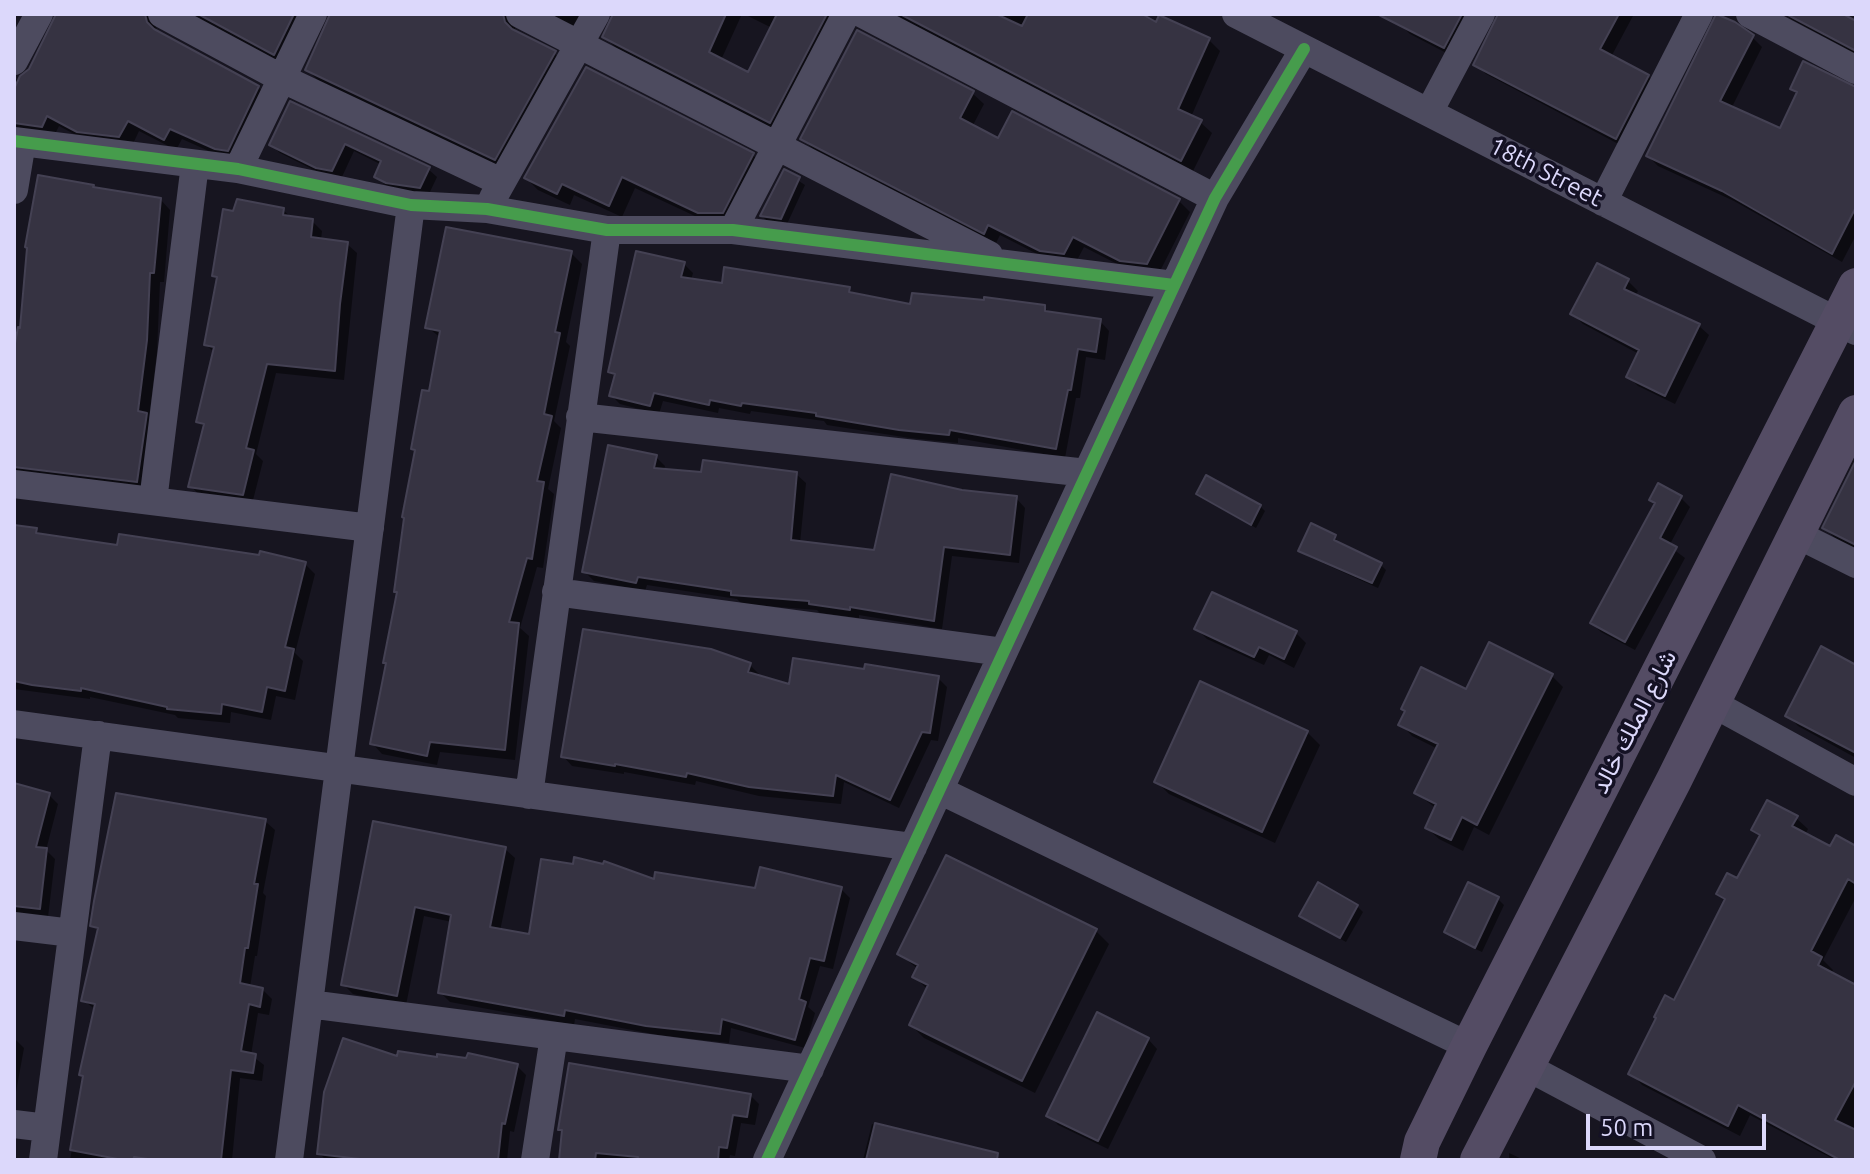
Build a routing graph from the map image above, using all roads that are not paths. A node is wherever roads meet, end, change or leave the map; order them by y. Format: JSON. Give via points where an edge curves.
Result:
{"nodes":[{"id":1,"x":39,"y":14,"type":"edge"},
{"id":2,"x":162,"y":14,"type":"edge"},
{"id":3,"x":313,"y":14,"type":"edge"},
{"id":4,"x":520,"y":14,"type":"edge"},
{"id":5,"x":596,"y":14,"type":"edge"},
{"id":6,"x":846,"y":14,"type":"edge"},
{"id":7,"x":863,"y":14,"type":"edge"},
{"id":8,"x":1236,"y":14,"type":"edge"},
{"id":9,"x":1481,"y":14,"type":"edge"},
{"id":10,"x":1699,"y":14,"type":"edge"},
{"id":11,"x":1750,"y":14,"type":"edge"},
{"id":12,"x":580,"y":44,"type":"junction"},
{"id":13,"x":1304,"y":49,"type":"junction"},
{"id":14,"x":14,"y":61,"type":"edge"},
{"id":15,"x":1856,"y":70,"type":"edge"},
{"id":16,"x":281,"y":78,"type":"junction"},
{"id":17,"x":1429,"y":112,"type":"junction"},
{"id":18,"x":18,"y":142,"type":"edge"},
{"id":19,"x":777,"y":145,"type":"junction"},
{"id":20,"x":195,"y":164,"type":"junction"},
{"id":21,"x":238,"y":169,"type":"junction"},
{"id":22,"x":501,"y":182,"type":"junction"},
{"id":23,"x":14,"y":190,"type":"edge"},
{"id":24,"x":1215,"y":198,"type":"junction"},
{"id":25,"x":1603,"y":202,"type":"junction"},
{"id":26,"x":411,"y":205,"type":"junction"},
{"id":27,"x":487,"y":209,"type":"junction"},
{"id":28,"x":607,"y":230,"type":"junction"},
{"id":29,"x":733,"y":230,"type":"junction"},
{"id":30,"x":1007,"y":265,"type":"junction"},
{"id":31,"x":1174,"y":285,"type":"junction"},
{"id":32,"x":1856,"y":286,"type":"edge"},
{"id":33,"x":1847,"y":326,"type":"edge"},
{"id":34,"x":1856,"y":413,"type":"edge"},
{"id":35,"x":580,"y":417,"type":"junction"},
{"id":36,"x":1087,"y":473,"type":"junction"},
{"id":37,"x":14,"y":484,"type":"edge"},
{"id":38,"x":153,"y":501,"type":"junction"},
{"id":39,"x":370,"y":528,"type":"junction"},
{"id":40,"x":1796,"y":534,"type":"junction"},
{"id":41,"x":1856,"y":564,"type":"edge"},
{"id":42,"x":556,"y":592,"type":"junction"},
{"id":43,"x":1003,"y":652,"type":"junction"},
{"id":44,"x":1712,"y":703,"type":"junction"},
{"id":45,"x":14,"y":724,"type":"edge"},
{"id":46,"x":98,"y":735,"type":"junction"},
{"id":47,"x":339,"y":769,"type":"junction"},
{"id":48,"x":1856,"y":782,"type":"edge"},
{"id":49,"x":939,"y":790,"type":"junction"},
{"id":50,"x":529,"y":795,"type":"junction"},
{"id":51,"x":913,"y":847,"type":"junction"},
{"id":52,"x":14,"y":926,"type":"edge"},
{"id":53,"x":72,"y":933,"type":"junction"},
{"id":54,"x":309,"y":1004,"type":"junction"},
{"id":55,"x":554,"y":1036,"type":"junction"},
{"id":56,"x":1469,"y":1046,"type":"junction"},
{"id":57,"x":1527,"y":1067,"type":"junction"},
{"id":58,"x":810,"y":1069,"type":"junction"},
{"id":59,"x":14,"y":1124,"type":"edge"},
{"id":60,"x":47,"y":1128,"type":"junction"},
{"id":61,"x":43,"y":1160,"type":"edge"},
{"id":62,"x":289,"y":1160,"type":"edge"},
{"id":63,"x":535,"y":1160,"type":"edge"},
{"id":64,"x":767,"y":1160,"type":"edge"},
{"id":65,"x":1418,"y":1160,"type":"edge"},
{"id":66,"x":1478,"y":1160,"type":"edge"},
{"id":67,"x":1702,"y":1160,"type":"edge"}],
"edges":[{"from":1,"to":14,"type":"street"},
{"from":2,"to":16,"type":"street"},
{"from":3,"to":16,"type":"street"},
{"from":4,"to":12,"type":"street"},
{"from":5,"to":12,"type":"street"},
{"from":6,"to":19,"type":"street"},
{"from":7,"to":24,"type":"street"},
{"from":8,"to":13,"type":"street","name":"18th Street"},
{"from":9,"to":17,"type":"street"},
{"from":10,"to":25,"type":"street"},
{"from":11,"to":15,"type":"street"},
{"from":12,"to":19,"type":"street"},
{"from":12,"to":22,"type":"street"},
{"from":13,"to":17,"type":"street","name":"18th Street"},
{"from":13,"to":24,"type":"street"},
{"from":16,"to":21,"type":"street"},
{"from":16,"to":22,"type":"street"},
{"from":17,"to":25,"type":"street","name":"18th Street"},
{"from":18,"to":20,"type":"street"},
{"from":18,"to":23,"type":"street"},
{"from":19,"to":29,"type":"street"},
{"from":19,"to":30,"type":"street"},
{"from":20,"to":21,"type":"street"},
{"from":20,"to":38,"type":"street"},
{"from":21,"to":26,"type":"street"},
{"from":22,"to":27,"type":"street"},
{"from":24,"to":31,"type":"street"},
{"from":25,"to":33,"type":"street","name":"18th Street"},
{"from":26,"to":27,"type":"street"},
{"from":26,"to":39,"type":"street"},
{"from":27,"to":28,"type":"street"},
{"from":28,"to":29,"type":"street"},
{"from":28,"to":35,"type":"street"},
{"from":29,"to":30,"type":"street"},
{"from":30,"to":31,"type":"street"},
{"from":31,"to":36,"type":"street"},
{"from":32,"to":33,"type":"main road","name":"شارع الملك خالد"},
{"from":33,"to":56,"type":"main road","name":"شارع الملك خالد"},
{"from":34,"to":40,"type":"main road"},
{"from":35,"to":36,"type":"street"},
{"from":35,"to":42,"type":"street"},
{"from":36,"to":43,"type":"street"},
{"from":37,"to":38,"type":"street"},
{"from":38,"to":39,"type":"street"},
{"from":39,"to":47,"type":"street"},
{"from":40,"to":41,"type":"street"},
{"from":40,"to":44,"type":"main road"},
{"from":42,"to":43,"type":"street"},
{"from":42,"to":50,"type":"street"},
{"from":43,"to":49,"type":"street"},
{"from":44,"to":48,"type":"street"},
{"from":44,"to":57,"type":"main road"},
{"from":45,"to":46,"type":"street"},
{"from":46,"to":47,"type":"street"},
{"from":46,"to":53,"type":"street"},
{"from":47,"to":50,"type":"street"},
{"from":47,"to":54,"type":"street"},
{"from":49,"to":51,"type":"street"},
{"from":49,"to":56,"type":"street"},
{"from":50,"to":51,"type":"street"},
{"from":51,"to":58,"type":"street"},
{"from":52,"to":53,"type":"street"},
{"from":53,"to":60,"type":"street"},
{"from":54,"to":55,"type":"street"},
{"from":54,"to":62,"type":"street"},
{"from":55,"to":58,"type":"street"},
{"from":55,"to":63,"type":"street"},
{"from":56,"to":65,"type":"main road","name":"شارع الملك خالد"},
{"from":57,"to":66,"type":"main road"},
{"from":57,"to":67,"type":"street"},
{"from":58,"to":64,"type":"street"},
{"from":59,"to":60,"type":"street"},
{"from":60,"to":61,"type":"street"}]}
